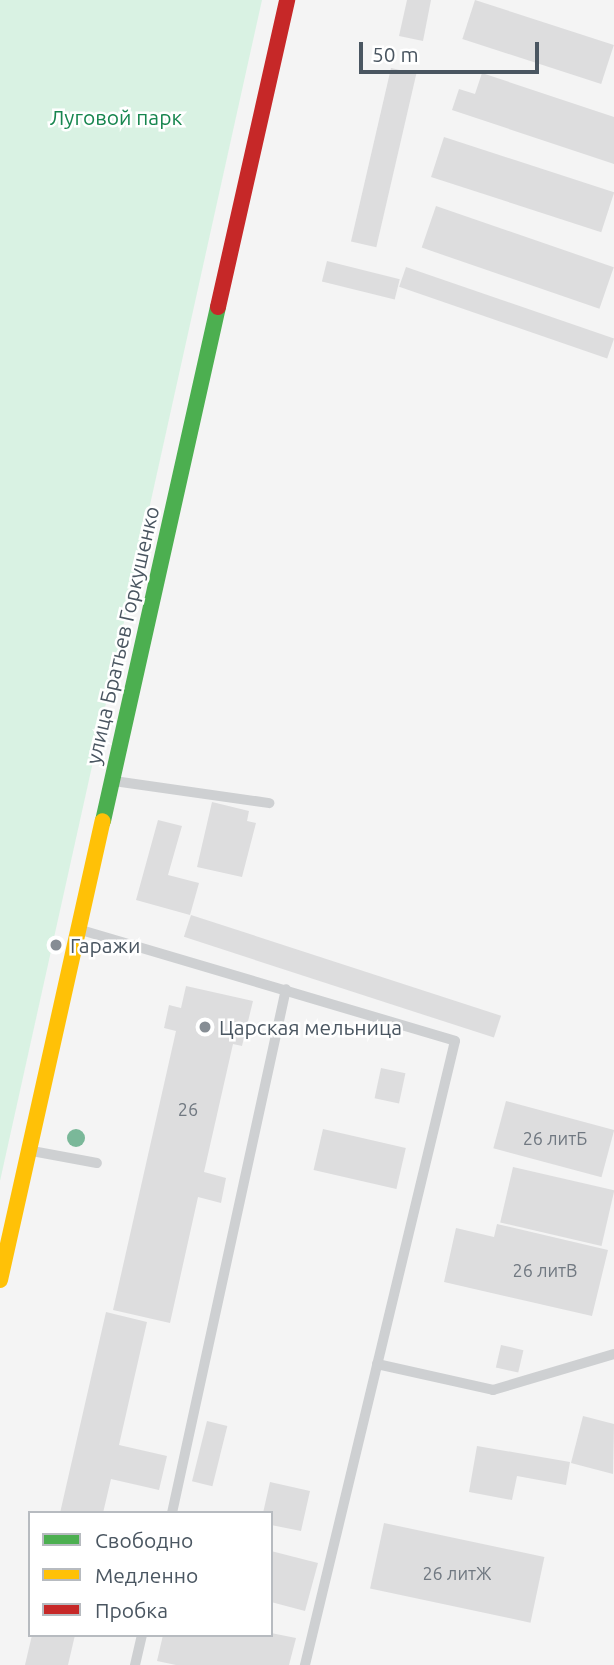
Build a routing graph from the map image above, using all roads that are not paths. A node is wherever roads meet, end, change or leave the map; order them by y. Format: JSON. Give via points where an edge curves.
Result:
{"nodes":[{"id":1,"x":287,"y":0,"type":"edge"},
{"id":2,"x":111,"y":781,"type":"junction"},
{"id":3,"x":269,"y":803,"type":"dead end"},
{"id":4,"x":78,"y":929,"type":"junction"},
{"id":5,"x":286,"y":989,"type":"junction"},
{"id":6,"x":29,"y":1151,"type":"junction"},
{"id":7,"x":97,"y":1163,"type":"dead end"},
{"id":8,"x":0,"y":1280,"type":"edge"},
{"id":9,"x":614,"y":1354,"type":"edge"},
{"id":10,"x":377,"y":1364,"type":"junction"},
{"id":11,"x":172,"y":1511,"type":"edge"},
{"id":12,"x":142,"y":1637,"type":"edge"},
{"id":13,"x":135,"y":1665,"type":"edge"},
{"id":14,"x":305,"y":1665,"type":"edge"}],
"edges":[{"from":1,"to":2,"type":"street","name":"улица Братьев Горкушенко"},
{"from":2,"to":3,"type":"lane"},
{"from":2,"to":4,"type":"street","name":"улица Братьев Горкушенко"},
{"from":4,"to":5,"type":"lane"},
{"from":4,"to":6,"type":"street","name":"улица Братьев Горкушенко"},
{"from":5,"to":10,"type":"lane","via":[[454,1041]]},
{"from":5,"to":11,"type":"lane"},
{"from":6,"to":7,"type":"lane"},
{"from":6,"to":8,"type":"street","name":"улица Братьев Горкушенко"},
{"from":9,"to":10,"type":"lane","via":[[493,1390]]},
{"from":10,"to":14,"type":"lane"},
{"from":12,"to":13,"type":"lane"}]}
